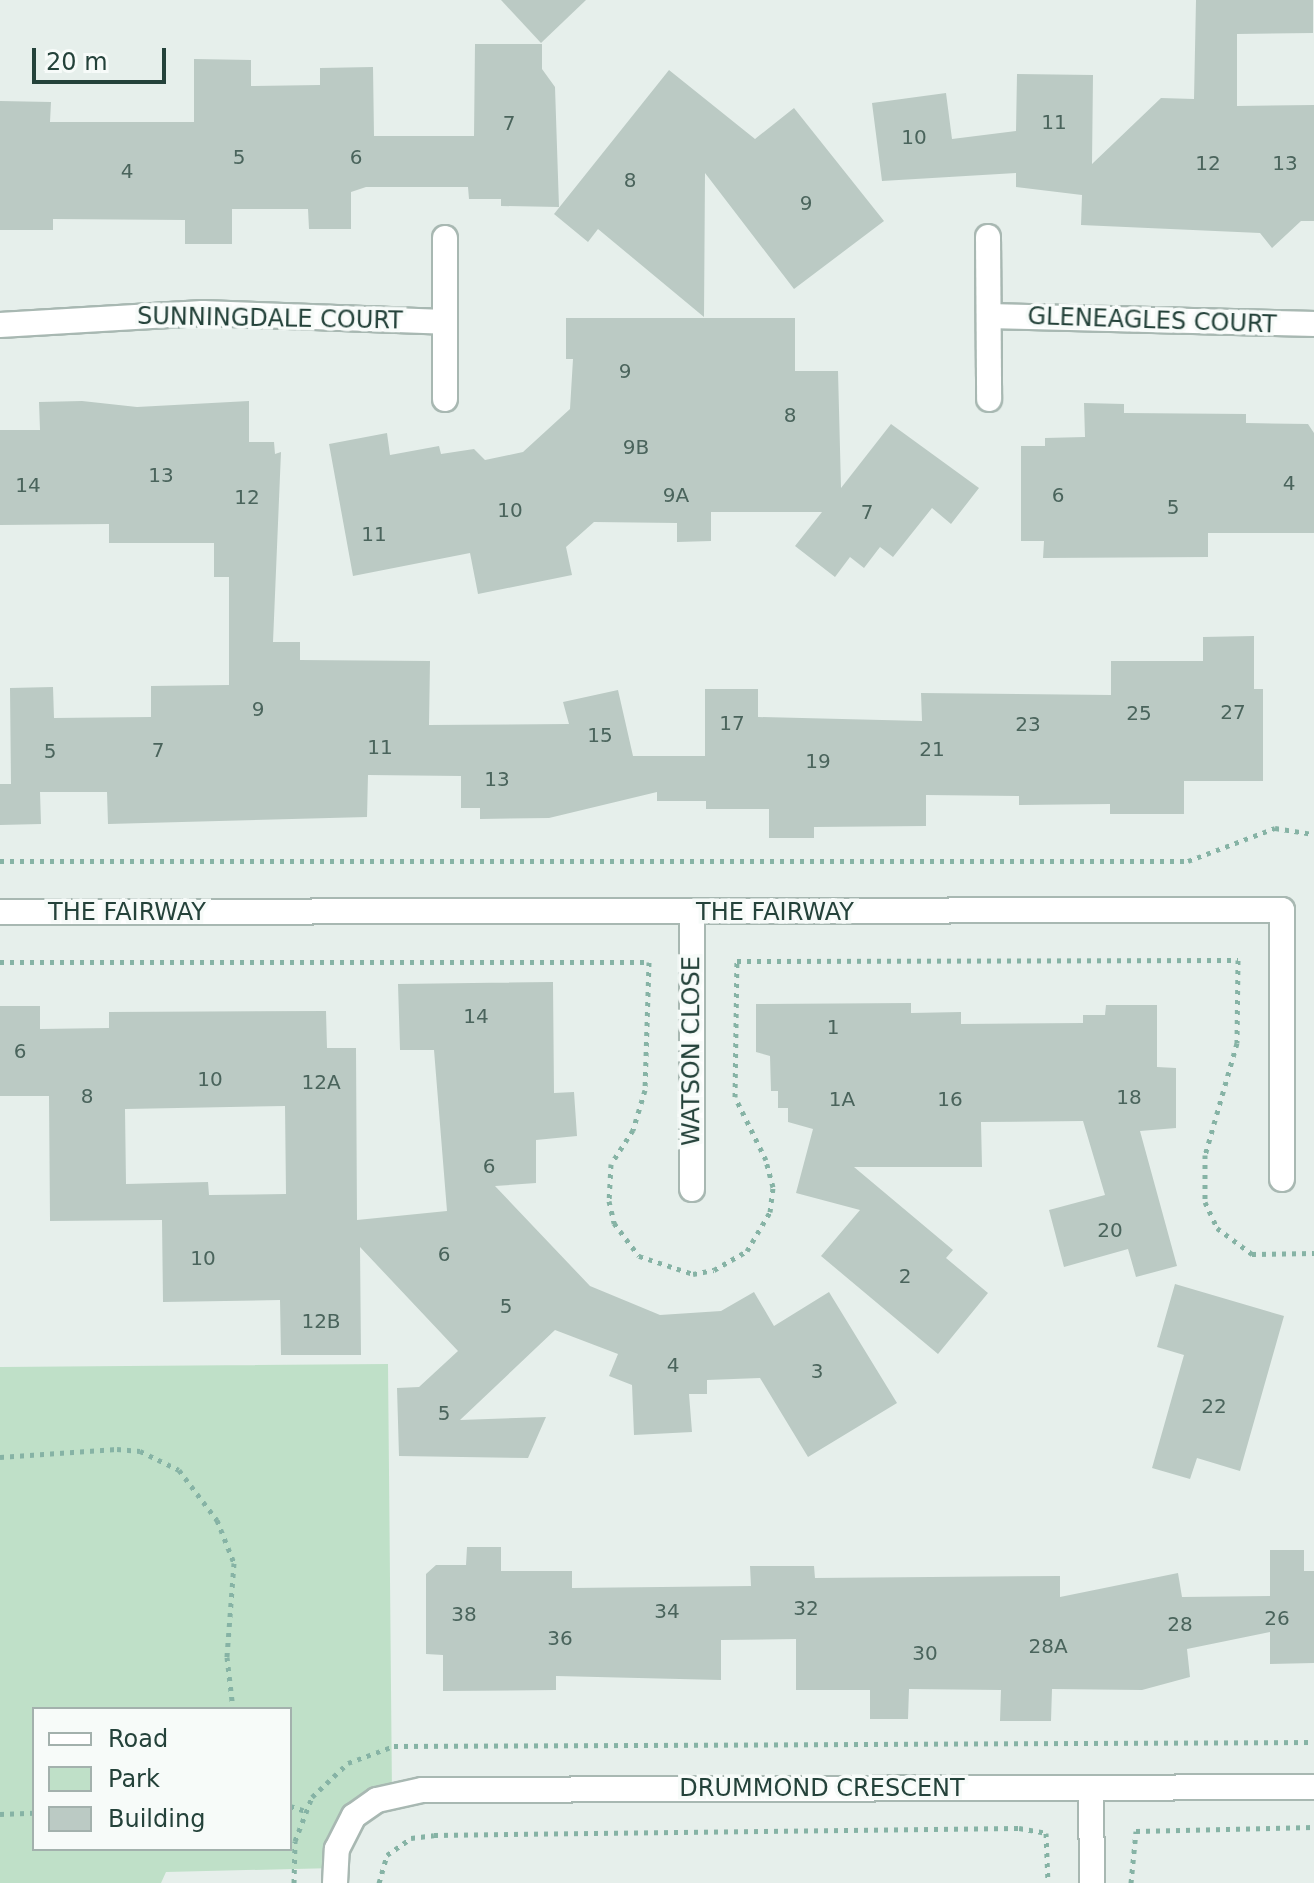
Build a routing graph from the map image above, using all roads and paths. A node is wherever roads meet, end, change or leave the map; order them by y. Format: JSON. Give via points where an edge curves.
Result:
{"nodes":[{"id":1,"x":988,"y":237,"type":"dead end"},
{"id":2,"x":445,"y":238,"type":"dead end"},
{"id":3,"x":990,"y":316,"type":"junction"},
{"id":4,"x":445,"y":322,"type":"junction"},
{"id":5,"x":1314,"y":324,"type":"edge"},
{"id":6,"x":0,"y":325,"type":"edge"},
{"id":7,"x":445,"y":399,"type":"dead end"},
{"id":8,"x":989,"y":399,"type":"dead end"},
{"id":9,"x":1314,"y":834,"type":"edge"},
{"id":10,"x":0,"y":861,"type":"edge"},
{"id":11,"x":0,"y":912,"type":"edge"},
{"id":12,"x":692,"y":914,"type":"junction"},
{"id":13,"x":737,"y":961,"type":"dead end"},
{"id":14,"x":0,"y":962,"type":"edge"},
{"id":15,"x":649,"y":962,"type":"dead end"},
{"id":16,"x":1282,"y":1179,"type":"dead end"},
{"id":17,"x":692,"y":1189,"type":"dead end"},
{"id":18,"x":1314,"y":1253,"type":"edge"},
{"id":19,"x":0,"y":1457,"type":"edge"},
{"id":20,"x":231,"y":1707,"type":"edge"},
{"id":21,"x":1314,"y":1787,"type":"edge"},
{"id":22,"x":1091,"y":1789,"type":"junction"},
{"id":23,"x":292,"y":1807,"type":"edge"},
{"id":24,"x":305,"y":1811,"type":"dead end"},
{"id":25,"x":32,"y":1813,"type":"edge"},
{"id":26,"x":0,"y":1814,"type":"edge"},
{"id":27,"x":1314,"y":1827,"type":"edge"},
{"id":28,"x":335,"y":1883,"type":"edge"},
{"id":29,"x":379,"y":1883,"type":"edge"},
{"id":30,"x":1048,"y":1883,"type":"edge"},
{"id":31,"x":1092,"y":1883,"type":"edge"},
{"id":32,"x":1131,"y":1883,"type":"edge"}],
"edges":[{"from":1,"to":3,"type":"street"},
{"from":2,"to":4,"type":"street"},
{"from":3,"to":5,"type":"street","name":"GLENEAGLES COURT"},
{"from":3,"to":8,"type":"street"},
{"from":4,"to":6,"type":"street","name":"SUNNINGDALE COURT","via":[[203,313]]},
{"from":4,"to":7,"type":"street"},
{"from":9,"to":10,"type":"path","via":[[1275,828],[1188,861]]},
{"from":11,"to":12,"type":"street","name":"THE FAIRWAY"},
{"from":12,"to":16,"type":"street","name":"THE FAIRWAY","via":[[1282,910]]},
{"from":12,"to":17,"type":"street","name":"WATSON CLOSE"},
{"from":13,"to":18,"type":"path","via":[[1238,960],[1237,1043],[1205,1155],[1205,1202],[1217,1228],[1252,1254]]},
{"from":14,"to":15,"type":"path"},
{"from":19,"to":20,"type":"path","via":[[117,1449],[153,1456],[179,1470],[217,1520],[234,1563],[227,1657]]},
{"from":21,"to":22,"type":"street","name":"DRUMMOND CRESCENT"},
{"from":22,"to":28,"type":"street","name":"DRUMMOND CRESCENT","via":[[422,1790],[377,1800],[343,1831]]},
{"from":22,"to":31,"type":"street"},
{"from":23,"to":24,"type":"path"},
{"from":25,"to":26,"type":"path"},
{"from":27,"to":32,"type":"path","via":[[1136,1831]]},
{"from":29,"to":30,"type":"path","via":[[387,1855],[411,1838],[434,1835],[1019,1828],[1046,1833]]}]}
